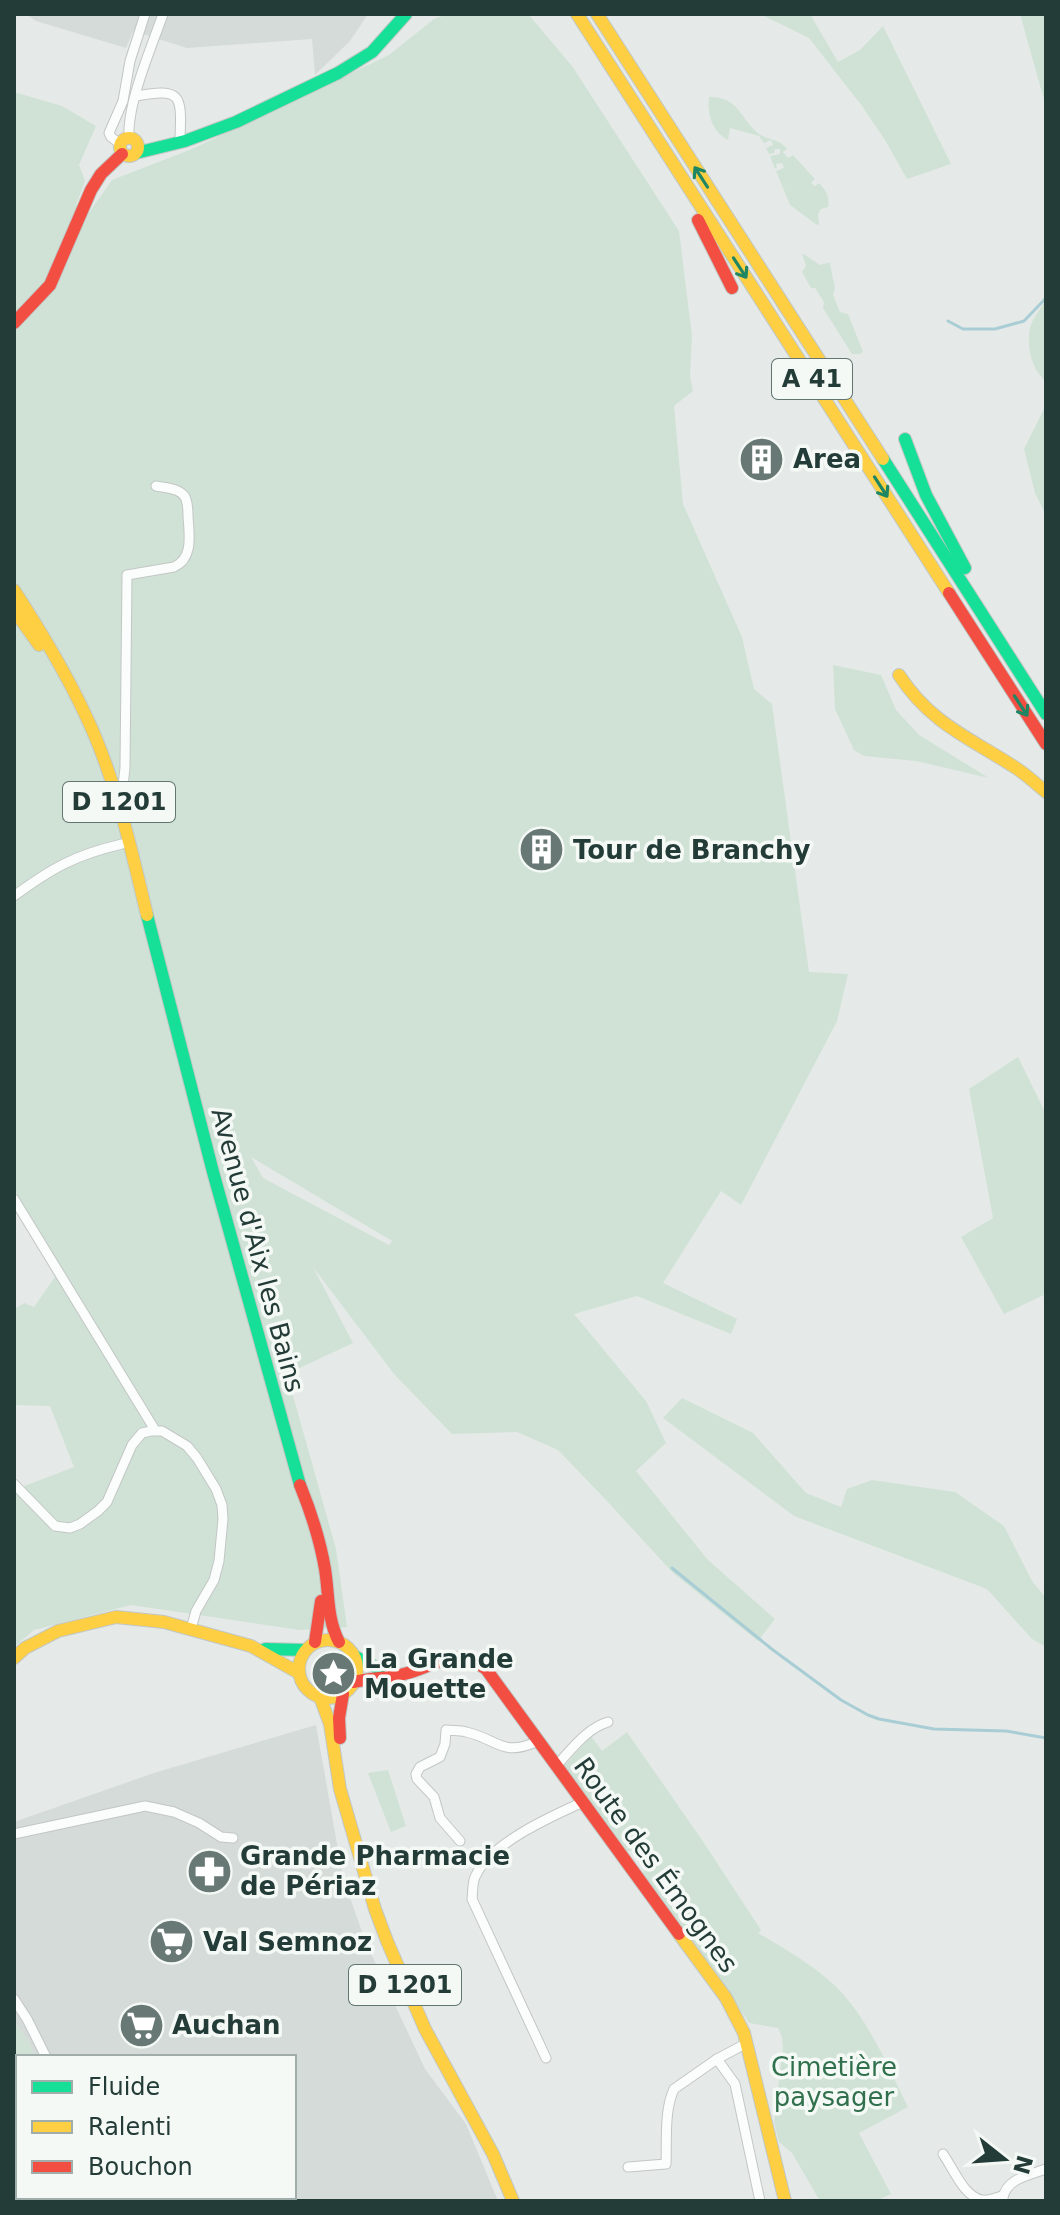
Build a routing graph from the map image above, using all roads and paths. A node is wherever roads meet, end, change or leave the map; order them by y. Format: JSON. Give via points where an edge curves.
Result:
{"nodes":[{"id":1,"x":145,"y":14,"type":"edge"},
{"id":2,"x":163,"y":14,"type":"edge"},
{"id":3,"x":406,"y":14,"type":"edge"},
{"id":4,"x":577,"y":14,"type":"edge"},
{"id":5,"x":597,"y":14,"type":"edge"},
{"id":6,"x":621,"y":82,"type":"junction"},
{"id":7,"x":136,"y":96,"type":"junction"},
{"id":8,"x":184,"y":138,"type":"junction"},
{"id":9,"x":129,"y":146,"type":"junction"},
{"id":10,"x":732,"y":288,"type":"dead end"},
{"id":11,"x":14,"y":323,"type":"edge"},
{"id":12,"x":905,"y":439,"type":"dead end"},
{"id":13,"x":156,"y":486,"type":"dead end"},
{"id":14,"x":14,"y":590,"type":"edge"},
{"id":15,"x":14,"y":610,"type":"edge"},
{"id":16,"x":899,"y":675,"type":"dead end"},
{"id":17,"x":1046,"y":707,"type":"edge"},
{"id":18,"x":1046,"y":714,"type":"edge"},
{"id":19,"x":1046,"y":744,"type":"edge"},
{"id":20,"x":1046,"y":792,"type":"edge"},
{"id":21,"x":120,"y":807,"type":"junction"},
{"id":22,"x":122,"y":844,"type":"junction"},
{"id":23,"x":14,"y":896,"type":"edge"},
{"id":24,"x":177,"y":1032,"type":"junction"},
{"id":25,"x":14,"y":1199,"type":"edge"},
{"id":26,"x":155,"y":1430,"type":"junction"},
{"id":27,"x":298,"y":1480,"type":"junction"},
{"id":28,"x":14,"y":1484,"type":"edge"},
{"id":29,"x":191,"y":1629,"type":"junction"},
{"id":30,"x":339,"y":1642,"type":"junction"},
{"id":31,"x":310,"y":1646,"type":"junction"},
{"id":32,"x":258,"y":1648,"type":"junction"},
{"id":33,"x":354,"y":1656,"type":"junction"},
{"id":34,"x":14,"y":1658,"type":"edge"},
{"id":35,"x":299,"y":1673,"type":"junction"},
{"id":36,"x":391,"y":1675,"type":"junction"},
{"id":37,"x":354,"y":1682,"type":"junction"},
{"id":38,"x":343,"y":1694,"type":"junction"},
{"id":39,"x":320,"y":1697,"type":"junction"},
{"id":40,"x":608,"y":1722,"type":"dead end"},
{"id":41,"x":538,"y":1741,"type":"junction"},
{"id":42,"x":556,"y":1766,"type":"junction"},
{"id":43,"x":583,"y":1802,"type":"junction"},
{"id":44,"x":350,"y":1818,"type":"junction"},
{"id":45,"x":14,"y":1834,"type":"edge"},
{"id":46,"x":233,"y":1838,"type":"dead end"},
{"id":47,"x":460,"y":1841,"type":"dead end"},
{"id":48,"x":14,"y":1999,"type":"edge"},
{"id":49,"x":747,"y":2043,"type":"junction"},
{"id":50,"x":45,"y":2055,"type":"edge"},
{"id":51,"x":546,"y":2058,"type":"dead end"},
{"id":52,"x":717,"y":2059,"type":"junction"},
{"id":53,"x":487,"y":2142,"type":"junction"},
{"id":54,"x":943,"y":2154,"type":"dead end"},
{"id":55,"x":628,"y":2167,"type":"dead end"},
{"id":56,"x":1046,"y":2169,"type":"edge"},
{"id":57,"x":1002,"y":2199,"type":"edge"},
{"id":58,"x":513,"y":2201,"type":"edge"},
{"id":59,"x":523,"y":2201,"type":"edge"},
{"id":60,"x":760,"y":2201,"type":"edge"},
{"id":61,"x":785,"y":2201,"type":"edge"}],
"edges":[{"from":1,"to":9,"type":"street","via":[[123,101],[109,133]]},
{"from":2,"to":7,"type":"street"},
{"from":3,"to":8,"type":"main road","via":[[362,59],[236,122]]},
{"from":4,"to":6,"type":"main road","number":"A 41"},
{"from":18,"to":5,"type":"main road","number":"A 41","one_way":true},
{"from":6,"to":10,"type":"main road"},
{"from":6,"to":19,"type":"main road","number":"A 41","one_way":true},
{"from":7,"to":8,"type":"street","via":[[163,92],[177,98]]},
{"from":7,"to":9,"type":"street"},
{"from":8,"to":9,"type":"main road"},
{"from":9,"to":11,"type":"main road","via":[[91,190],[50,285]]},
{"from":12,"to":17,"type":"main road","via":[[939,522]]},
{"from":13,"to":21,"type":"street","via":[[178,490],[185,498],[189,543],[181,564],[127,575]]},
{"from":14,"to":21,"type":"main road","name":"Avenue d'Aix les Bains","number":"D 1201","via":[[86,715]]},
{"from":15,"to":22,"type":"main road","name":"Avenue d'Aix les Bains","number":"D 1201","via":[[41,648],[82,727]]},
{"from":16,"to":20,"type":"main road","via":[[924,710]]},
{"from":21,"to":24,"type":"main road","name":"Avenue d'Aix les Bains","number":"D 1201"},
{"from":22,"to":23,"type":"street","via":[[54,868]]},
{"from":22,"to":24,"type":"main road","name":"Avenue d'Aix les Bains","number":"D 1201"},
{"from":24,"to":27,"type":"main road","name":"Avenue d'Aix les Bains","number":"D 1201"},
{"from":25,"to":26,"type":"street"},
{"from":26,"to":28,"type":"street","via":[[135,1440],[107,1502],[74,1527],[55,1526]]},
{"from":26,"to":29,"type":"street","via":[[187,1446],[222,1505],[219,1561]]},
{"from":27,"to":30,"type":"main road","name":"Avenue d'Aix les Bains","via":[[320,1548],[333,1633]]},
{"from":27,"to":31,"type":"main road","name":"Avenue d'Aix les Bains","via":[[320,1585],[320,1617]]},
{"from":29,"to":32,"type":"main road"},
{"from":29,"to":34,"type":"main road","via":[[116,1617],[58,1631]]},
{"from":30,"to":31,"type":"main road","via":[[327,1639]]},
{"from":30,"to":33,"type":"main road"},
{"from":31,"to":32,"type":"main road"},
{"from":31,"to":35,"type":"main road","via":[[299,1661]]},
{"from":32,"to":35,"type":"main road"},
{"from":33,"to":36,"type":"main road"},
{"from":33,"to":37,"type":"main road"},
{"from":35,"to":39,"type":"main road","via":[[308,1691]]},
{"from":36,"to":37,"type":"main road","name":"Route des Émognes"},
{"from":36,"to":41,"type":"main road","name":"Route des Émognes","via":[[457,1656],[473,1658]]},
{"from":37,"to":38,"type":"main road"},
{"from":38,"to":39,"type":"main road"},
{"from":38,"to":44,"type":"main road","via":[[339,1731]]},
{"from":39,"to":44,"type":"main road"},
{"from":40,"to":42,"type":"street","via":[[587,1734]]},
{"from":41,"to":42,"type":"main road","name":"Route des Émognes"},
{"from":41,"to":47,"type":"street","via":[[509,1749],[446,1730],[440,1757],[416,1774],[434,1797],[440,1818]]},
{"from":42,"to":43,"type":"main road","name":"Route des Émognes"},
{"from":43,"to":49,"type":"main road","name":"Route des Émognes","via":[[726,1998]]},
{"from":43,"to":51,"type":"street","via":[[494,1851],[475,1875],[472,1899]]},
{"from":44,"to":53,"type":"main road","number":"D 1201","via":[[375,1909],[405,1984],[435,2051]]},
{"from":45,"to":46,"type":"street","via":[[145,1806],[174,1812]]},
{"from":48,"to":50,"type":"street"},
{"from":49,"to":52,"type":"street"},
{"from":49,"to":61,"type":"main road","name":"Route des Émognes"},
{"from":52,"to":55,"type":"street","via":[[672,2093],[666,2164]]},
{"from":52,"to":60,"type":"street","via":[[735,2084]]},
{"from":53,"to":58,"type":"main road","number":"D 1201"},
{"from":53,"to":59,"type":"main road","number":"D 1201"},
{"from":54,"to":57,"type":"street","via":[[974,2197]]},
{"from":56,"to":57,"type":"street","via":[[1012,2183]]}]}
